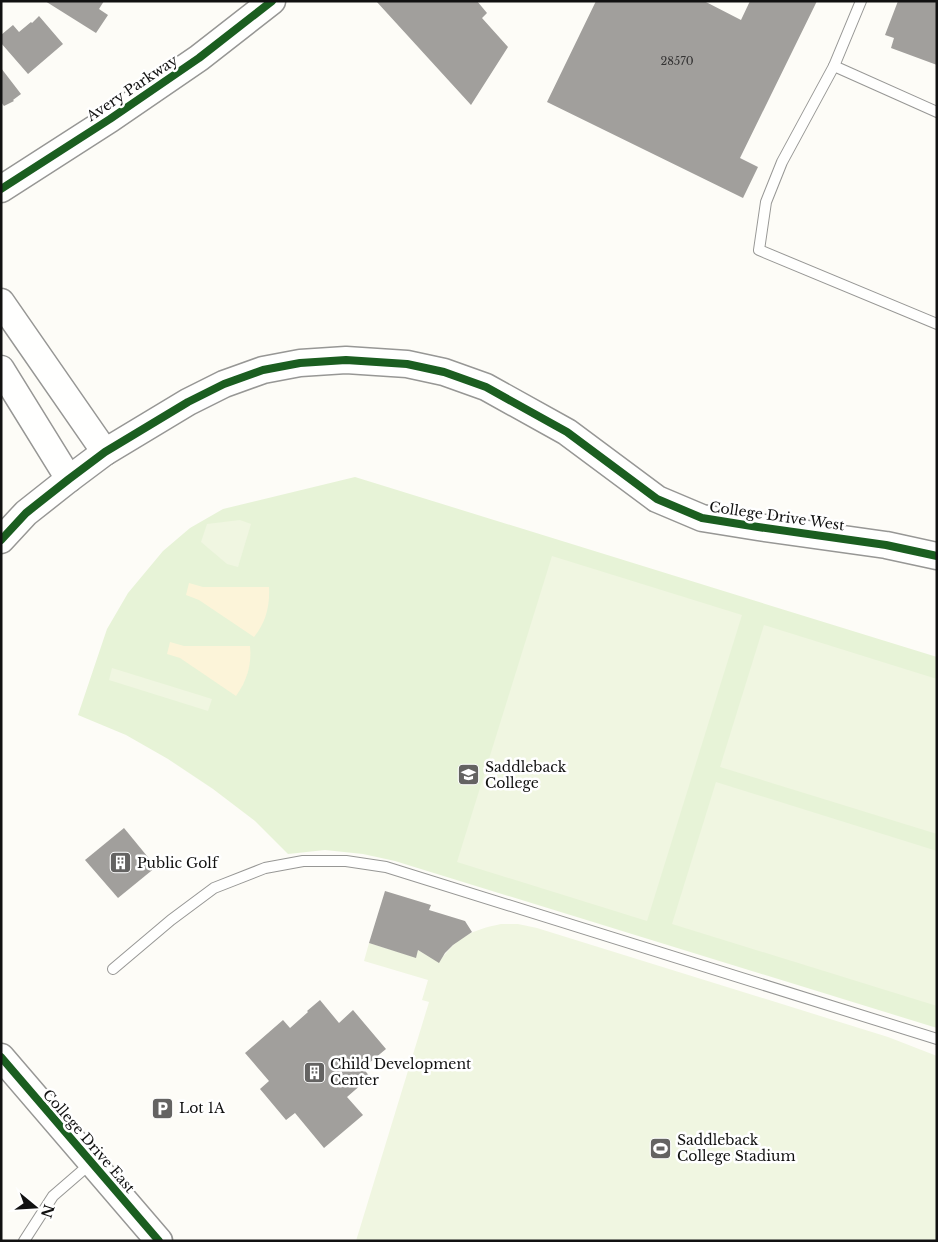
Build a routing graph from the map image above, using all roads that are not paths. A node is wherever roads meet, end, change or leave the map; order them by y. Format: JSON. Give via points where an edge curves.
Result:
{"nodes":[{"id":1,"x":272,"y":1,"type":"edge"},
{"id":2,"x":861,"y":1,"type":"edge"},
{"id":3,"x":834,"y":66,"type":"junction"},
{"id":4,"x":937,"y":112,"type":"edge"},
{"id":5,"x":1,"y":189,"type":"edge"},
{"id":6,"x":1,"y":302,"type":"edge"},
{"id":7,"x":937,"y":324,"type":"edge"},
{"id":8,"x":1,"y":368,"type":"edge"},
{"id":9,"x":106,"y":452,"type":"junction"},
{"id":10,"x":69,"y":479,"type":"junction"},
{"id":11,"x":1,"y":540,"type":"edge"},
{"id":12,"x":937,"y":556,"type":"edge"},
{"id":13,"x":113,"y":970,"type":"dead end"},
{"id":14,"x":937,"y":1039,"type":"edge"},
{"id":15,"x":1,"y":1057,"type":"edge"},
{"id":16,"x":91,"y":1163,"type":"junction"},
{"id":17,"x":24,"y":1241,"type":"edge"},
{"id":18,"x":159,"y":1241,"type":"edge"}],
"edges":[{"from":1,"to":5,"type":"street","name":"Avery Parkway","via":[[199,58]]},
{"from":2,"to":3,"type":"lane"},
{"from":3,"to":4,"type":"lane"},
{"from":3,"to":7,"type":"lane","via":[[782,162],[766,202],[760,250]]},
{"from":6,"to":9,"type":"street"},
{"from":8,"to":10,"type":"street"},
{"from":9,"to":10,"type":"street"},
{"from":9,"to":12,"type":"street","name":"College Drive West","via":[[188,402],[224,384],[264,370],[300,363],[346,360],[406,364],[444,372],[486,387],[567,432],[657,499],[702,518],[886,545]]},
{"from":10,"to":11,"type":"street","via":[[26,513]]},
{"from":13,"to":14,"type":"lane","via":[[214,888],[265,868],[303,861],[346,861],[386,867]]},
{"from":15,"to":16,"type":"street","name":"College Drive East"},
{"from":16,"to":17,"type":"lane","via":[[52,1196]]},
{"from":16,"to":18,"type":"street","name":"College Drive East"}]}
